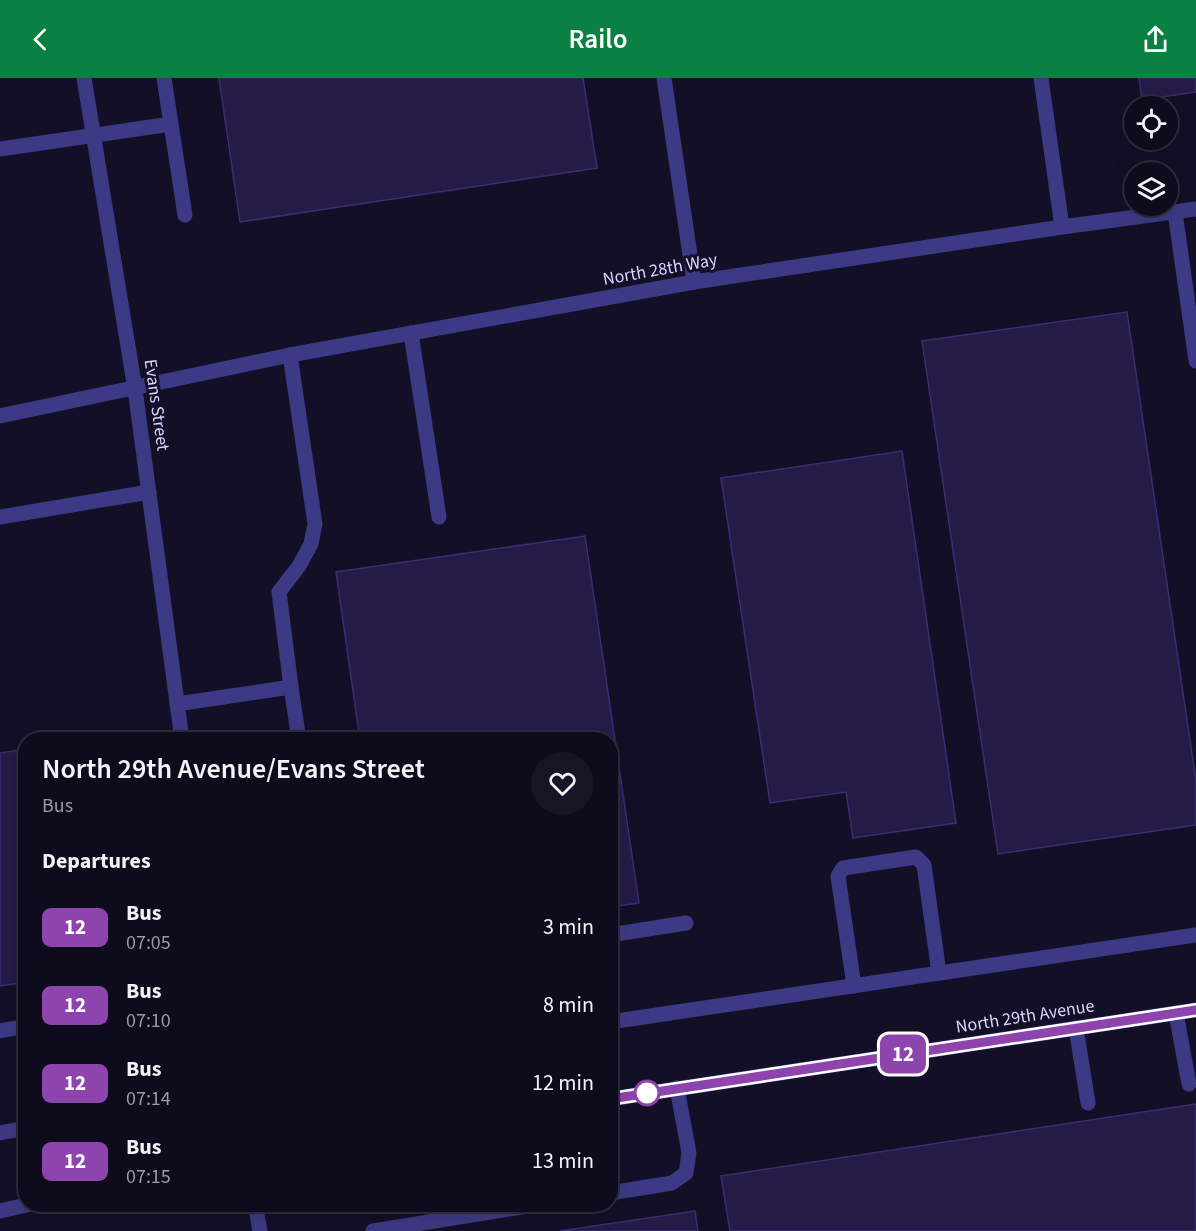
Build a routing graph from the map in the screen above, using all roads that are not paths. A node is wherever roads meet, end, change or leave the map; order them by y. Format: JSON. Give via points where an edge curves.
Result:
{"nodes":[{"id":1,"x":84,"y":78,"type":"edge"},
{"id":2,"x":164,"y":78,"type":"edge"},
{"id":3,"x":664,"y":78,"type":"edge"},
{"id":4,"x":1041,"y":78,"type":"edge"},
{"id":5,"x":171,"y":124,"type":"junction"},
{"id":6,"x":93,"y":135,"type":"junction"},
{"id":7,"x":0,"y":149,"type":"edge"},
{"id":8,"x":1196,"y":209,"type":"edge"},
{"id":9,"x":1178,"y":212,"type":"edge"},
{"id":10,"x":185,"y":215,"type":"dead end"},
{"id":11,"x":1145,"y":216,"type":"edge"},
{"id":12,"x":1176,"y":216,"type":"edge"},
{"id":13,"x":1062,"y":227,"type":"junction"},
{"id":14,"x":694,"y":282,"type":"junction"},
{"id":15,"x":411,"y":333,"type":"junction"},
{"id":16,"x":290,"y":355,"type":"junction"},
{"id":17,"x":1196,"y":361,"type":"edge"},
{"id":18,"x":135,"y":389,"type":"junction"},
{"id":19,"x":0,"y":416,"type":"edge"},
{"id":20,"x":149,"y":492,"type":"junction"},
{"id":21,"x":0,"y":517,"type":"edge"},
{"id":22,"x":439,"y":517,"type":"dead end"},
{"id":23,"x":291,"y":687,"type":"junction"},
{"id":24,"x":177,"y":704,"type":"junction"},
{"id":25,"x":181,"y":732,"type":"edge"},
{"id":26,"x":298,"y":732,"type":"edge"},
{"id":27,"x":686,"y":923,"type":"dead end"},
{"id":28,"x":618,"y":935,"type":"edge"},
{"id":29,"x":1196,"y":936,"type":"edge"},
{"id":30,"x":939,"y":974,"type":"junction"},
{"id":31,"x":854,"y":986,"type":"junction"},
{"id":32,"x":1196,"y":1010,"type":"edge"},
{"id":33,"x":1176,"y":1013,"type":"junction"},
{"id":34,"x":618,"y":1021,"type":"edge"},
{"id":35,"x":18,"y":1027,"type":"edge"},
{"id":36,"x":1076,"y":1028,"type":"junction"},
{"id":37,"x":0,"y":1030,"type":"edge"},
{"id":38,"x":1189,"y":1084,"type":"dead end"},
{"id":39,"x":677,"y":1088,"type":"junction"},
{"id":40,"x":618,"y":1098,"type":"edge"},
{"id":41,"x":1088,"y":1103,"type":"dead end"},
{"id":42,"x":18,"y":1130,"type":"edge"},
{"id":43,"x":0,"y":1133,"type":"edge"},
{"id":44,"x":618,"y":1192,"type":"edge"},
{"id":45,"x":18,"y":1207,"type":"edge"},
{"id":46,"x":0,"y":1211,"type":"edge"},
{"id":47,"x":256,"y":1212,"type":"edge"},
{"id":48,"x":491,"y":1212,"type":"edge"},
{"id":49,"x":260,"y":1231,"type":"edge"},
{"id":50,"x":373,"y":1231,"type":"edge"}],
"edges":[{"from":1,"to":6,"type":"street","name":"Evans Street"},
{"from":2,"to":5,"type":"street"},
{"from":3,"to":14,"type":"street"},
{"from":4,"to":13,"type":"street"},
{"from":5,"to":6,"type":"street"},
{"from":5,"to":10,"type":"street"},
{"from":6,"to":7,"type":"street"},
{"from":6,"to":18,"type":"street","name":"Evans Street"},
{"from":8,"to":9,"type":"street","name":"North 28th Way"},
{"from":11,"to":13,"type":"street","name":"North 28th Way"},
{"from":12,"to":17,"type":"street"},
{"from":13,"to":14,"type":"street","name":"North 28th Way"},
{"from":14,"to":15,"type":"street","name":"North 28th Way"},
{"from":15,"to":16,"type":"street","name":"North 28th Way"},
{"from":15,"to":22,"type":"street"},
{"from":16,"to":18,"type":"street","name":"North 28th Way"},
{"from":16,"to":23,"type":"street","via":[[315,524],[311,543],[299,566],[279,592]]},
{"from":18,"to":19,"type":"street","name":"North 28th Way"},
{"from":18,"to":20,"type":"street","name":"Evans Street"},
{"from":20,"to":21,"type":"street"},
{"from":20,"to":24,"type":"street","name":"Evans Street"},
{"from":23,"to":24,"type":"street"},
{"from":23,"to":26,"type":"street"},
{"from":24,"to":25,"type":"street","name":"Evans Street"},
{"from":27,"to":28,"type":"street"},
{"from":29,"to":30,"type":"street"},
{"from":30,"to":31,"type":"street"},
{"from":30,"to":31,"type":"street","via":[[924,865],[916,857],[843,868],[838,876]]},
{"from":31,"to":34,"type":"street"},
{"from":32,"to":33,"type":"street","name":"North 29th Avenue"},
{"from":33,"to":36,"type":"street","name":"North 29th Avenue"},
{"from":33,"to":38,"type":"street"},
{"from":35,"to":37,"type":"street"},
{"from":36,"to":39,"type":"street","name":"North 29th Avenue"},
{"from":36,"to":41,"type":"street"},
{"from":39,"to":40,"type":"street","name":"North 29th Avenue"},
{"from":39,"to":44,"type":"street","via":[[689,1153],[686,1173],[672,1184]]},
{"from":42,"to":43,"type":"street"},
{"from":45,"to":46,"type":"street"},
{"from":47,"to":49,"type":"street"},
{"from":48,"to":50,"type":"street"}]}
